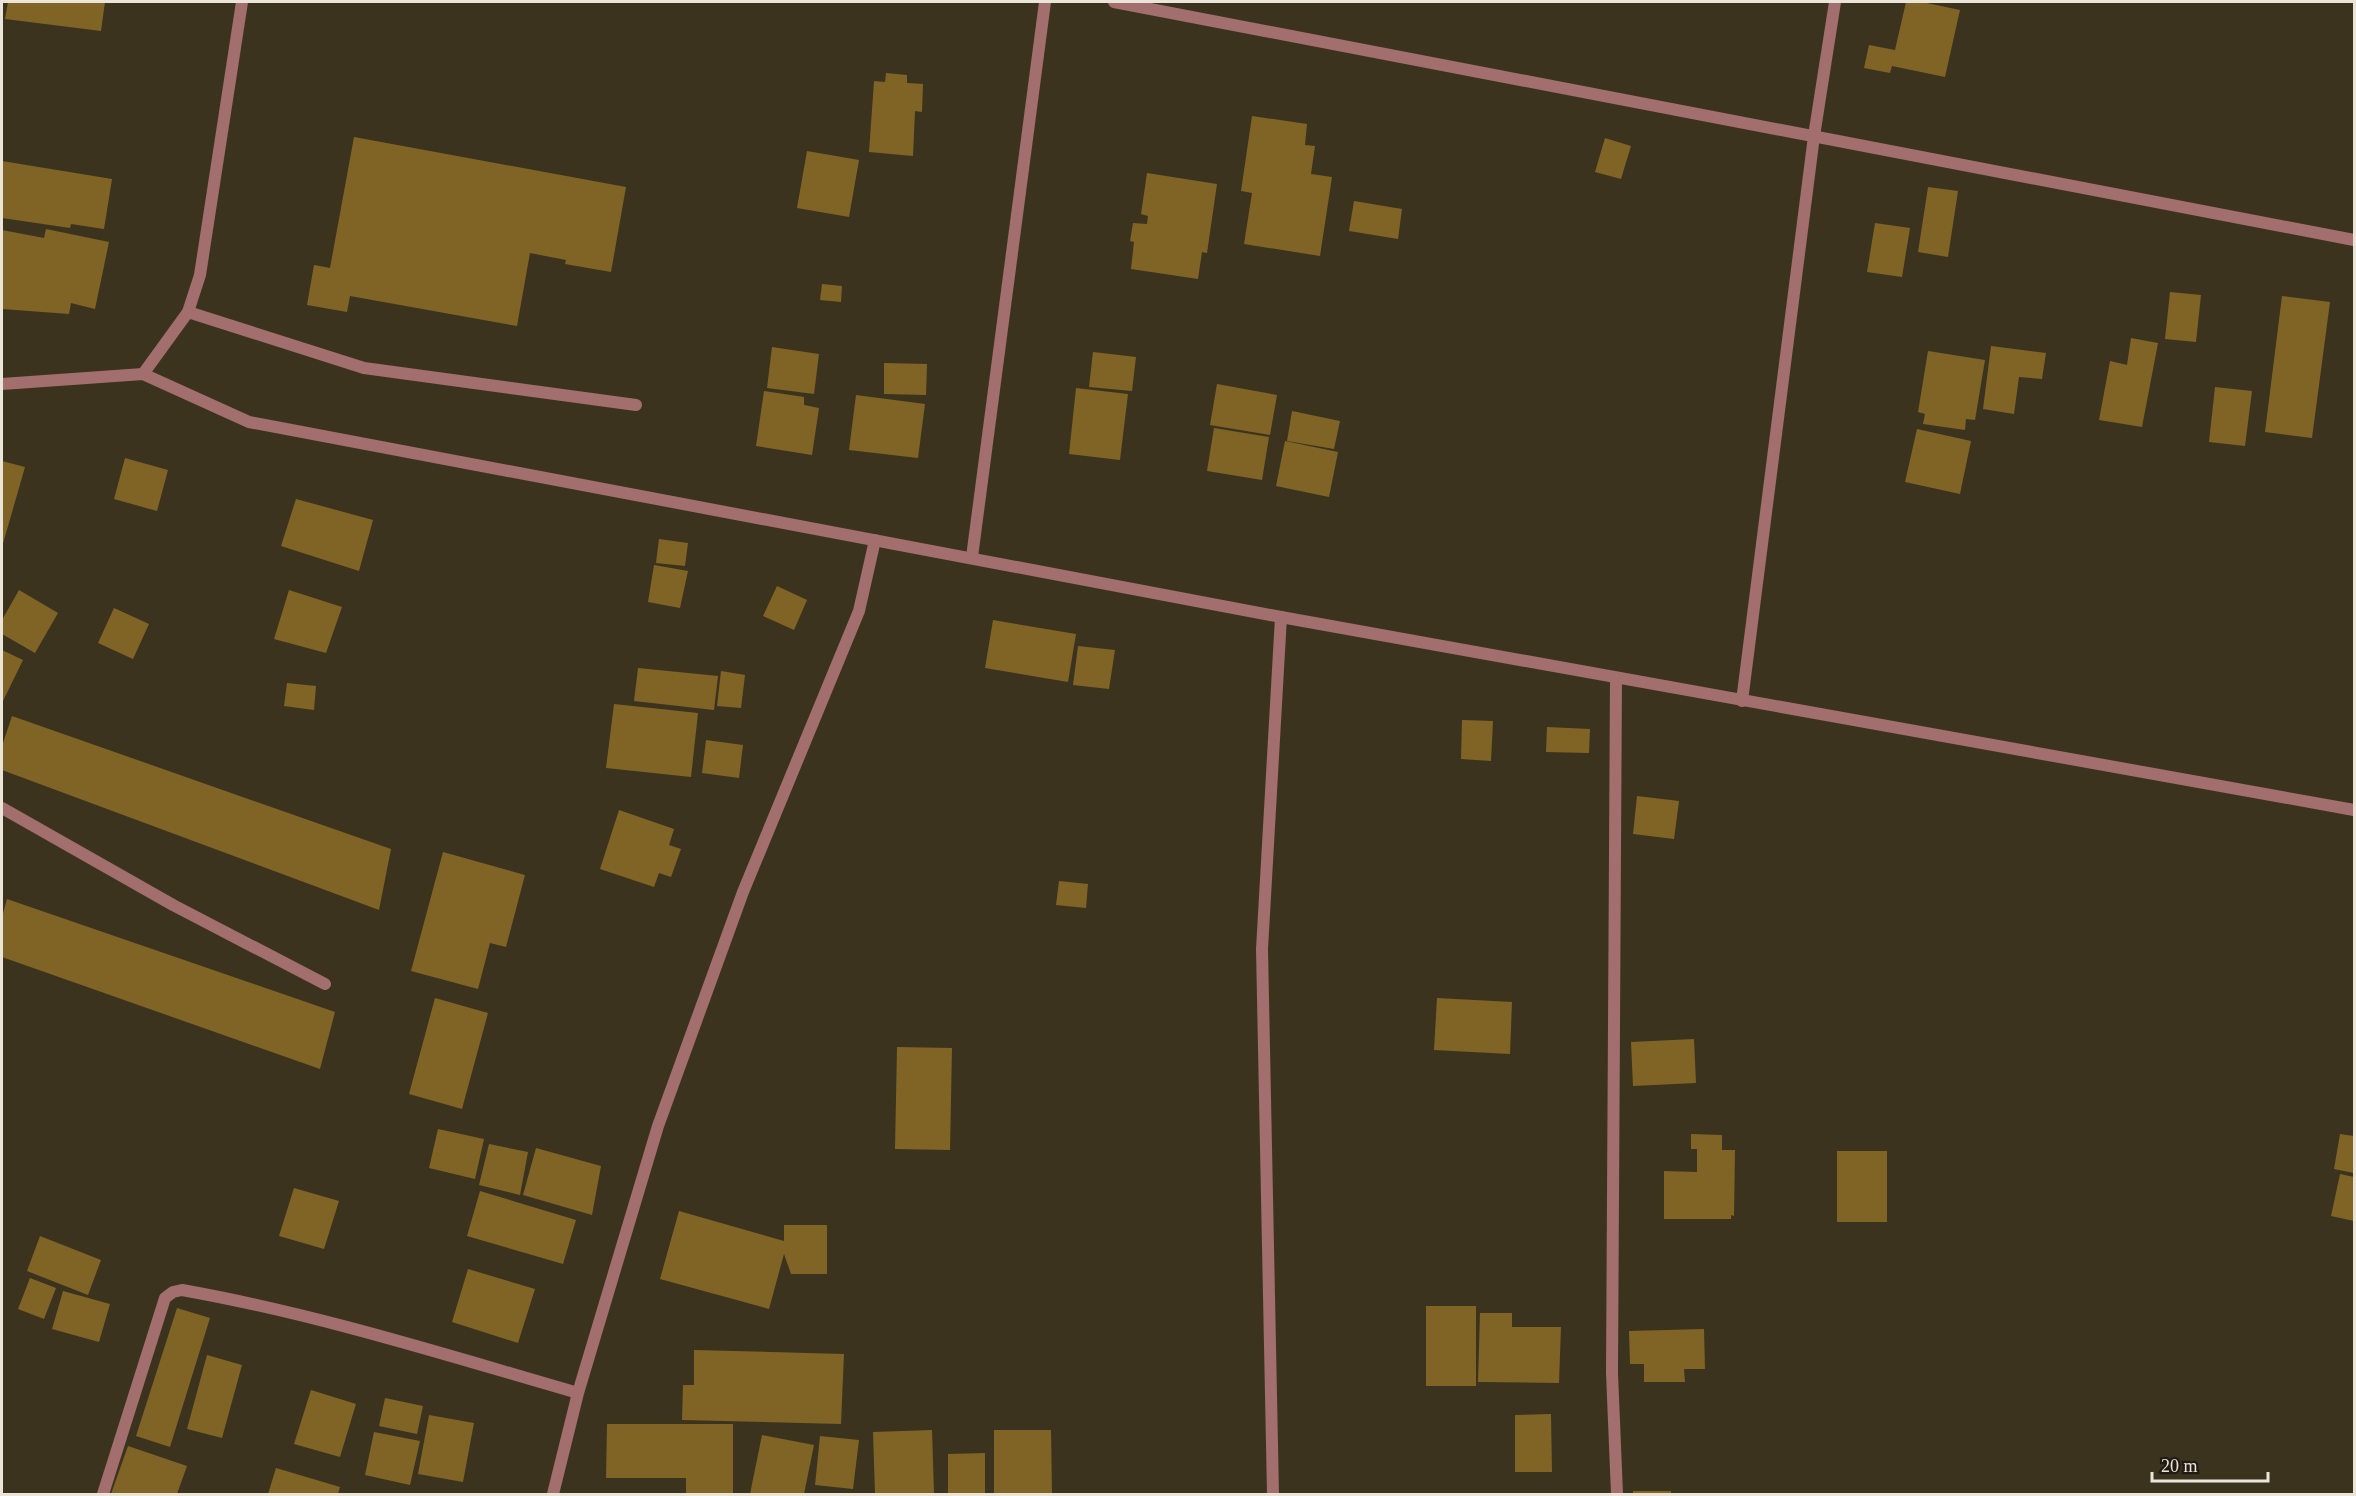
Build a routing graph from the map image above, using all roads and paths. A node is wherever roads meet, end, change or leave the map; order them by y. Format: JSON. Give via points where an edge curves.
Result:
{"nodes":[{"id":1,"x":242,"y":2,"type":"edge"},
{"id":2,"x":1045,"y":2,"type":"edge"},
{"id":3,"x":1114,"y":2,"type":"edge"},
{"id":4,"x":1835,"y":2,"type":"edge"},
{"id":5,"x":1814,"y":136,"type":"junction"},
{"id":6,"x":2355,"y":240,"type":"edge"},
{"id":7,"x":188,"y":312,"type":"junction"},
{"id":8,"x":143,"y":374,"type":"junction"},
{"id":9,"x":2,"y":384,"type":"edge"},
{"id":10,"x":636,"y":405,"type":"dead end"},
{"id":11,"x":875,"y":540,"type":"junction"},
{"id":12,"x":972,"y":556,"type":"junction"},
{"id":13,"x":1281,"y":617,"type":"junction"},
{"id":14,"x":1616,"y":678,"type":"junction"},
{"id":15,"x":1742,"y":701,"type":"junction"},
{"id":16,"x":2,"y":808,"type":"edge"},
{"id":17,"x":2355,"y":810,"type":"edge"},
{"id":18,"x":326,"y":984,"type":"dead end"},
{"id":19,"x":578,"y":1393,"type":"junction"},
{"id":20,"x":103,"y":1494,"type":"edge"},
{"id":21,"x":553,"y":1494,"type":"edge"},
{"id":22,"x":1273,"y":1494,"type":"edge"},
{"id":23,"x":1617,"y":1494,"type":"edge"}],
"edges":[{"from":1,"to":7,"type":"street","via":[[200,275]]},
{"from":2,"to":12,"type":"street"},
{"from":3,"to":5,"type":"street"},
{"from":4,"to":5,"type":"street"},
{"from":5,"to":6,"type":"street"},
{"from":5,"to":15,"type":"street"},
{"from":7,"to":8,"type":"street"},
{"from":7,"to":10,"type":"street","via":[[364,368]]},
{"from":8,"to":9,"type":"street"},
{"from":8,"to":11,"type":"street","via":[[249,422]]},
{"from":11,"to":12,"type":"street"},
{"from":11,"to":19,"type":"street","via":[[859,611],[743,892],[658,1126]]},
{"from":12,"to":13,"type":"street"},
{"from":13,"to":14,"type":"street"},
{"from":13,"to":22,"type":"street","via":[[1262,949]]},
{"from":14,"to":15,"type":"street"},
{"from":14,"to":23,"type":"street","via":[[1612,1373]]},
{"from":15,"to":17,"type":"street"},
{"from":16,"to":18,"type":"street","via":[[173,905]]},
{"from":19,"to":20,"type":"street","via":[[252,1302],[182,1290],[172,1292],[165,1298]]},
{"from":19,"to":21,"type":"street"}]}
